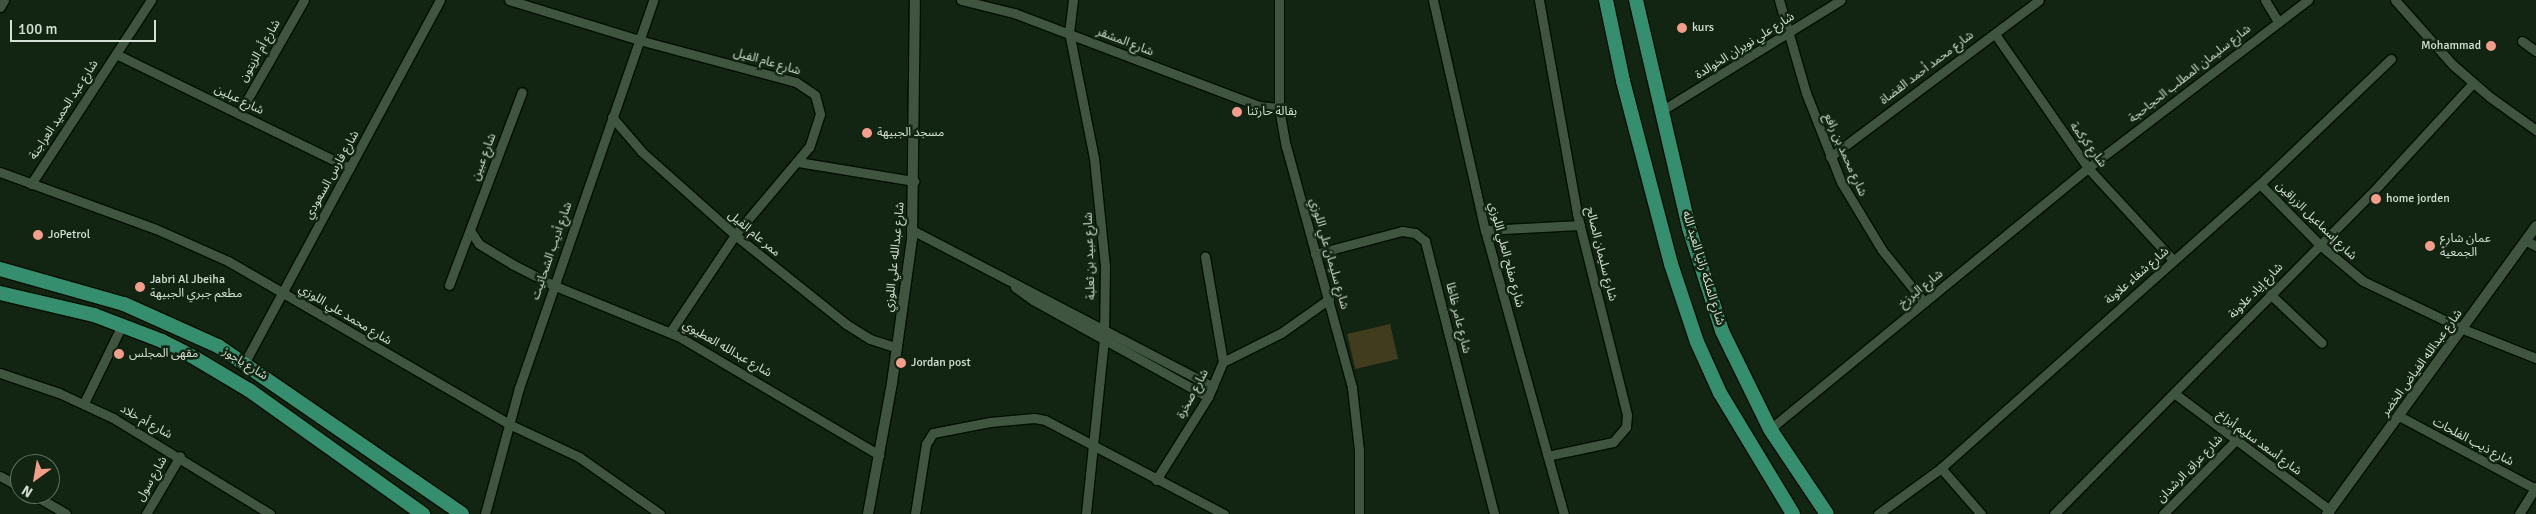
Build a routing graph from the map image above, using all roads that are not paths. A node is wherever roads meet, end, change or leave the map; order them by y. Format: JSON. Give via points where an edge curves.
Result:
{"nodes":[{"id":1,"x":4,"y":0,"type":"edge"},
{"id":2,"x":151,"y":0,"type":"edge"},
{"id":3,"x":304,"y":0,"type":"edge"},
{"id":4,"x":440,"y":0,"type":"edge"},
{"id":5,"x":510,"y":0,"type":"edge"},
{"id":6,"x":653,"y":0,"type":"edge"},
{"id":7,"x":915,"y":0,"type":"edge"},
{"id":8,"x":961,"y":0,"type":"edge"},
{"id":9,"x":1074,"y":0,"type":"edge"},
{"id":10,"x":1279,"y":0,"type":"edge"},
{"id":11,"x":1433,"y":0,"type":"edge"},
{"id":12,"x":1539,"y":0,"type":"edge"},
{"id":13,"x":1606,"y":0,"type":"edge"},
{"id":14,"x":1636,"y":0,"type":"edge"},
{"id":15,"x":1779,"y":0,"type":"edge"},
{"id":16,"x":1841,"y":0,"type":"edge"},
{"id":17,"x":2039,"y":0,"type":"edge"},
{"id":18,"x":2265,"y":0,"type":"edge"},
{"id":19,"x":2308,"y":0,"type":"edge"},
{"id":20,"x":2395,"y":0,"type":"edge"},
{"id":21,"x":0,"y":7,"type":"edge"},
{"id":22,"x":2278,"y":22,"type":"junction"},
{"id":23,"x":1069,"y":32,"type":"junction"},
{"id":24,"x":1788,"y":33,"type":"junction"},
{"id":25,"x":1995,"y":34,"type":"junction"},
{"id":26,"x":639,"y":40,"type":"junction"},
{"id":27,"x":2522,"y":41,"type":"dead end"},
{"id":28,"x":2536,"y":51,"type":"edge"},
{"id":29,"x":116,"y":54,"type":"junction"},
{"id":30,"x":2391,"y":59,"type":"dead end"},
{"id":31,"x":2473,"y":83,"type":"junction"},
{"id":32,"x":522,"y":92,"type":"dead end"},
{"id":33,"x":1279,"y":108,"type":"junction"},
{"id":34,"x":1661,"y":111,"type":"junction"},
{"id":35,"x":238,"y":114,"type":"junction"},
{"id":36,"x":612,"y":117,"type":"junction"},
{"id":37,"x":2536,"y":130,"type":"edge"},
{"id":38,"x":1830,"y":157,"type":"junction"},
{"id":39,"x":798,"y":162,"type":"junction"},
{"id":40,"x":350,"y":168,"type":"junction"},
{"id":41,"x":2088,"y":168,"type":"junction"},
{"id":42,"x":0,"y":172,"type":"edge"},
{"id":43,"x":914,"y":181,"type":"junction"},
{"id":44,"x":31,"y":184,"type":"junction"},
{"id":45,"x":2260,"y":184,"type":"junction"},
{"id":46,"x":1580,"y":225,"type":"junction"},
{"id":47,"x":2536,"y":226,"type":"edge"},
{"id":48,"x":912,"y":230,"type":"junction"},
{"id":49,"x":1485,"y":230,"type":"junction"},
{"id":50,"x":472,"y":232,"type":"junction"},
{"id":51,"x":735,"y":235,"type":"junction"},
{"id":52,"x":2525,"y":240,"type":"junction"},
{"id":53,"x":2318,"y":244,"type":"junction"},
{"id":54,"x":2536,"y":246,"type":"edge"},
{"id":55,"x":1315,"y":254,"type":"junction"},
{"id":56,"x":1205,"y":257,"type":"dead end"},
{"id":57,"x":2173,"y":260,"type":"junction"},
{"id":58,"x":0,"y":269,"type":"edge"},
{"id":59,"x":449,"y":285,"type":"dead end"},
{"id":60,"x":553,"y":285,"type":"junction"},
{"id":61,"x":1012,"y":285,"type":"junction"},
{"id":62,"x":0,"y":292,"type":"edge"},
{"id":63,"x":281,"y":292,"type":"junction"},
{"id":64,"x":2270,"y":294,"type":"junction"},
{"id":65,"x":1329,"y":299,"type":"junction"},
{"id":66,"x":1924,"y":302,"type":"junction"},
{"id":67,"x":122,"y":326,"type":"junction"},
{"id":68,"x":1104,"y":329,"type":"junction"},
{"id":69,"x":2463,"y":329,"type":"junction"},
{"id":70,"x":670,"y":332,"type":"junction"},
{"id":71,"x":1104,"y":339,"type":"junction"},
{"id":72,"x":2322,"y":343,"type":"dead end"},
{"id":73,"x":897,"y":348,"type":"junction"},
{"id":74,"x":2536,"y":358,"type":"edge"},
{"id":75,"x":245,"y":362,"type":"junction"},
{"id":76,"x":1223,"y":362,"type":"junction"},
{"id":77,"x":0,"y":373,"type":"edge"},
{"id":78,"x":1213,"y":387,"type":"junction"},
{"id":79,"x":2174,"y":393,"type":"junction"},
{"id":80,"x":1208,"y":396,"type":"junction"},
{"id":81,"x":84,"y":403,"type":"junction"},
{"id":82,"x":2399,"y":416,"type":"junction"},
{"id":83,"x":511,"y":425,"type":"junction"},
{"id":84,"x":1770,"y":429,"type":"junction"},
{"id":85,"x":2234,"y":441,"type":"junction"},
{"id":86,"x":1092,"y":444,"type":"junction"},
{"id":87,"x":879,"y":455,"type":"junction"},
{"id":88,"x":180,"y":456,"type":"junction"},
{"id":89,"x":1548,"y":456,"type":"junction"},
{"id":90,"x":1941,"y":468,"type":"junction"},
{"id":91,"x":1157,"y":479,"type":"junction"},
{"id":92,"x":2536,"y":488,"type":"edge"},
{"id":93,"x":49,"y":504,"type":"edge"},
{"id":94,"x":2329,"y":512,"type":"edge"},
{"id":95,"x":419,"y":513,"type":"edge"},
{"id":96,"x":66,"y":514,"type":"edge"},
{"id":97,"x":146,"y":514,"type":"edge"},
{"id":98,"x":270,"y":514,"type":"edge"},
{"id":99,"x":462,"y":514,"type":"edge"},
{"id":100,"x":485,"y":514,"type":"edge"},
{"id":101,"x":660,"y":514,"type":"edge"},
{"id":102,"x":868,"y":514,"type":"edge"},
{"id":103,"x":915,"y":514,"type":"edge"},
{"id":104,"x":1086,"y":514,"type":"edge"},
{"id":105,"x":1215,"y":514,"type":"edge"},
{"id":106,"x":1224,"y":514,"type":"edge"},
{"id":107,"x":1359,"y":514,"type":"edge"},
{"id":108,"x":1494,"y":514,"type":"edge"},
{"id":109,"x":1564,"y":514,"type":"edge"},
{"id":110,"x":1793,"y":514,"type":"edge"},
{"id":111,"x":1827,"y":514,"type":"edge"},
{"id":112,"x":1878,"y":514,"type":"edge"},
{"id":113,"x":1981,"y":514,"type":"edge"},
{"id":114,"x":2054,"y":514,"type":"edge"},
{"id":115,"x":2163,"y":514,"type":"edge"},
{"id":116,"x":2519,"y":514,"type":"edge"}],
"edges":[{"from":1,"to":21,"type":"street"},
{"from":2,"to":29,"type":"street","name":"شارع عبد الحميد العراجنة"},
{"from":3,"to":35,"type":"street","name":"شارع أم الزيتون"},
{"from":4,"to":40,"type":"street","name":"شارع فارس السعودي"},
{"from":5,"to":26,"type":"street"},
{"from":6,"to":26,"type":"street","name":"شارع أديب الشحاتيت"},
{"from":7,"to":43,"type":"street","name":"شارع عبدالله علي اللوزي"},
{"from":8,"to":23,"type":"street","name":"شارع المشقر","via":[[1014,13]]},
{"from":9,"to":23,"type":"street","name":"شارع عبيد بن ثعلبة"},
{"from":10,"to":33,"type":"street","name":"شارع سليمان علي اللوزي"},
{"from":11,"to":49,"type":"street","name":"شارع مفلح العلي اللوزي"},
{"from":12,"to":46,"type":"street","name":"شارع سليمان الصالح"},
{"from":13,"to":110,"type":"main road","via":[[1623,81],[1671,264],[1697,342],[1720,393]]},
{"from":14,"to":34,"type":"main road","name":"شارع الملكة رانيا العبد الله"},
{"from":15,"to":24,"type":"street","name":"شارع محمد بن رافع"},
{"from":16,"to":24,"type":"street","name":"شارع علي نويران الخوالدة"},
{"from":17,"to":25,"type":"street","name":"شارع محمد أحمد القضاة"},
{"from":18,"to":22,"type":"street"},
{"from":19,"to":22,"type":"street","name":"شارع سليمان المطلب الحجاحجة"},
{"from":20,"to":31,"type":"street"},
{"from":22,"to":41,"type":"street","name":"شارع سليمان المطلب الحجاحجة"},
{"from":23,"to":33,"type":"street","name":"شارع المشقر","via":[[1259,106]]},
{"from":23,"to":68,"type":"street","name":"شارع عبيد بن ثعلبة","via":[[1102,212]]},
{"from":24,"to":34,"type":"street","name":"شارع علي نويران الخوالدة"},
{"from":24,"to":38,"type":"street","name":"شارع محمد بن رافع"},
{"from":25,"to":38,"type":"street","name":"شارع محمد أحمد القضاة"},
{"from":25,"to":41,"type":"street","name":"شارع كركمة"},
{"from":26,"to":36,"type":"street","name":"شارع أديب الشحاتيت"},
{"from":26,"to":39,"type":"street","name":"شارع عام الفيل","via":[[782,78],[807,88],[815,95],[820,114],[815,133]]},
{"from":27,"to":28,"type":"street"},
{"from":29,"to":35,"type":"street","name":"شارع عبلين"},
{"from":29,"to":44,"type":"street","name":"شارع عبد الحميد العراجنة"},
{"from":30,"to":45,"type":"street","name":"شارع شفاء علاونة"},
{"from":31,"to":37,"type":"street"},
{"from":31,"to":53,"type":"street","name":"شارع إياد علاونة","via":[[2371,194]]},
{"from":32,"to":50,"type":"street","name":"شارع عبين"},
{"from":33,"to":55,"type":"street","name":"شارع سليمان علي اللوزي"},
{"from":34,"to":84,"type":"main road","name":"شارع الملكة رانيا العبد الله","via":[[1689,228],[1722,331]]},
{"from":35,"to":40,"type":"street","name":"شارع عبلين"},
{"from":36,"to":51,"type":"street","name":"ممر عام الفيل","via":[[642,152]]},
{"from":36,"to":60,"type":"street","name":"شارع أديب الشحاتيت"},
{"from":38,"to":66,"type":"street","name":"شارع محمد بن رافع","via":[[1853,205],[1882,250]]},
{"from":39,"to":43,"type":"street"},
{"from":39,"to":51,"type":"street","name":"شارع عام الفيل"},
{"from":40,"to":63,"type":"street","name":"شارع فارس السعودي"},
{"from":41,"to":57,"type":"street","name":"شارع كركمة"},
{"from":41,"to":66,"type":"street","name":"شارع البرزخ"},
{"from":42,"to":44,"type":"street","name":"شارع محمد علي اللوزي"},
{"from":43,"to":48,"type":"street","name":"شارع عبدالله علي اللوزي"},
{"from":44,"to":63,"type":"street","name":"شارع محمد علي اللوزي","via":[[192,244]]},
{"from":45,"to":53,"type":"street","name":"شارع إسماعيل الزراقين"},
{"from":45,"to":57,"type":"street","name":"شارع شفاء علاونة"},
{"from":46,"to":49,"type":"street"},
{"from":46,"to":89,"type":"street","name":"شارع سليمان الصالح","via":[[1616,366],[1626,426],[1621,435],[1605,446]]},
{"from":47,"to":52,"type":"street","name":"شارع عبدالله الفياض الخضر"},
{"from":48,"to":61,"type":"street"},
{"from":48,"to":73,"type":"street","name":"شارع عبدالله علي اللوزي"},
{"from":49,"to":89,"type":"street","name":"شارع مفلح العلي اللوزي"},
{"from":50,"to":59,"type":"street","name":"شارع عبين"},
{"from":50,"to":60,"type":"street","via":[[479,244]]},
{"from":51,"to":70,"type":"street","name":"شارع عام الفيل"},
{"from":51,"to":73,"type":"street","name":"ممر عام الفيل","via":[[846,324],[870,339]]},
{"from":52,"to":54,"type":"street"},
{"from":52,"to":69,"type":"street","name":"شارع عبدالله الفياض الخضر"},
{"from":53,"to":64,"type":"street","name":"شارع إياد علاونة"},
{"from":53,"to":69,"type":"street","name":"شارع إسماعيل الزراقين","via":[[2374,288]]},
{"from":55,"to":65,"type":"street","name":"شارع سليمان علي اللوزي"},
{"from":55,"to":108,"type":"street","name":"شارع عامر ظاظا","via":[[1402,231],[1415,233],[1425,241]]},
{"from":56,"to":76,"type":"street","name":"شارع صخرة"},
{"from":57,"to":90,"type":"street","name":"شارع شفاء علاونة"},
{"from":58,"to":75,"type":"main road","name":"شارع ياجوز","via":[[124,304],[188,331]]},
{"from":60,"to":70,"type":"street","name":"شارع عبدالله العطيوي"},
{"from":60,"to":83,"type":"street","name":"شارع أديب الشحاتيت","via":[[519,388]]},
{"from":61,"to":68,"type":"street","via":[[1027,289]]},
{"from":61,"to":71,"type":"street","via":[[1024,295]]},
{"from":62,"to":67,"type":"main road","name":"شارع ياجوز","via":[[74,308]]},
{"from":63,"to":75,"type":"street","name":"شارع فارس السعودي"},
{"from":63,"to":83,"type":"street","name":"شارع محمد علي اللوزي"},
{"from":64,"to":72,"type":"street"},
{"from":64,"to":79,"type":"street","name":"شارع إياد علاونة"},
{"from":65,"to":76,"type":"street","via":[[1281,333]]},
{"from":65,"to":107,"type":"street","name":"شارع سليمان علي اللوزي","via":[[1357,418]]},
{"from":66,"to":84,"type":"street","name":"شارع البرزخ"},
{"from":67,"to":81,"type":"street"},
{"from":67,"to":95,"type":"main road","name":"شارع ياجوز","via":[[162,340],[229,378]]},
{"from":68,"to":71,"type":"street","name":"شارع عبيد بن ثعلبة"},
{"from":68,"to":78,"type":"street"},
{"from":69,"to":74,"type":"street","name":"شارع إسماعيل الزراقين"},
{"from":69,"to":82,"type":"street","name":"شارع عبدالله الفياض الخضر"},
{"from":70,"to":87,"type":"street","name":"شارع عبدالله العطيوي"},
{"from":71,"to":80,"type":"street"},
{"from":71,"to":86,"type":"street","name":"شارع عبيد بن ثعلبة"},
{"from":73,"to":87,"type":"street","name":"شارع عبدالله علي اللوزي"},
{"from":75,"to":99,"type":"main road","name":"شارع ياجوز"},
{"from":76,"to":78,"type":"street","name":"شارع صخرة"},
{"from":77,"to":81,"type":"street","name":"شارع أم خلاد"},
{"from":78,"to":80,"type":"street","name":"شارع صخرة"},
{"from":79,"to":85,"type":"street","name":"شارع أسعد سليم أبزاخ"},
{"from":79,"to":114,"type":"street","name":"شارع إياد علاونة"},
{"from":80,"to":91,"type":"street","name":"شارع صخرة"},
{"from":81,"to":88,"type":"street","name":"شارع أم خلاد"},
{"from":82,"to":92,"type":"street","name":"شارع ذيب الفلحات"},
{"from":82,"to":94,"type":"street","name":"شارع عبدالله الفياض الخضر"},
{"from":83,"to":100,"type":"street","name":"شارع أديب الشحاتيت"},
{"from":83,"to":101,"type":"street","name":"شارع محمد علي اللوزي","via":[[580,457]]},
{"from":84,"to":111,"type":"main road","name":"شارع الملكة رانيا العبد الله"},
{"from":85,"to":94,"type":"street","name":"شارع أسعد سليم أبزاخ"},
{"from":85,"to":115,"type":"street","name":"شارع عراق الرشدان"},
{"from":86,"to":91,"type":"street"},
{"from":86,"to":103,"type":"street","via":[[1039,418],[938,431],[926,444]]},
{"from":86,"to":104,"type":"street","name":"شارع عبيد بن ثعلبة"},
{"from":87,"to":102,"type":"street","name":"شارع عبدالله علي اللوزي"},
{"from":88,"to":97,"type":"street","name":"شارع سول"},
{"from":88,"to":98,"type":"street","name":"شارع أم خلاد"},
{"from":89,"to":109,"type":"street","name":"شارع مفلح العلي اللوزي"},
{"from":90,"to":112,"type":"street","name":"شارع شفاء علاونة"},
{"from":90,"to":113,"type":"street"},
{"from":91,"to":105,"type":"street"},
{"from":91,"to":106,"type":"street"},
{"from":92,"to":116,"type":"street"},
{"from":93,"to":96,"type":"street"}]}
